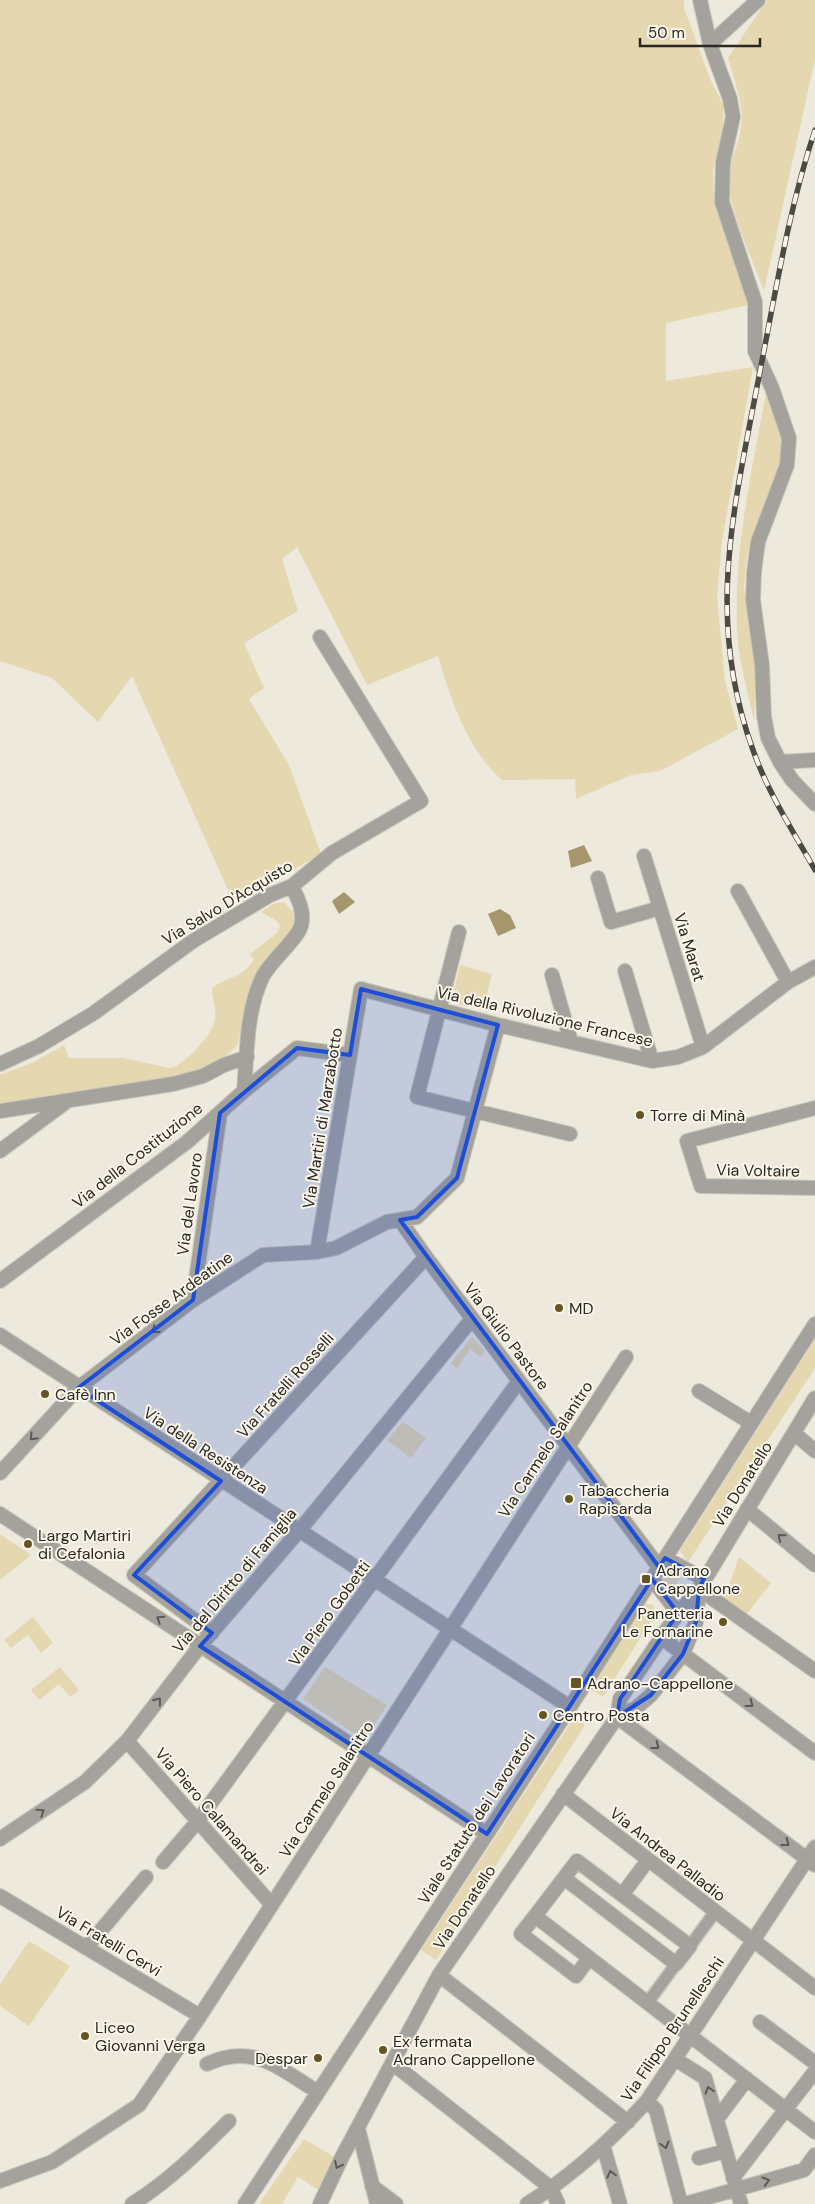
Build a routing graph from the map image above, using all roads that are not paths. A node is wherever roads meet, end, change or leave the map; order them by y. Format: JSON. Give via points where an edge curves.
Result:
{"nodes":[{"id":1,"x":700,"y":0,"type":"edge"},
{"id":2,"x":758,"y":0,"type":"edge"},
{"id":3,"x":710,"y":44,"type":"junction"},
{"id":4,"x":320,"y":637,"type":"dead end"},
{"id":5,"x":815,"y":760,"type":"edge"},
{"id":6,"x":780,"y":762,"type":"junction"},
{"id":7,"x":815,"y":804,"type":"edge"},
{"id":8,"x":644,"y":856,"type":"dead end"},
{"id":9,"x":598,"y":878,"type":"dead end"},
{"id":10,"x":292,"y":886,"type":"junction"},
{"id":11,"x":738,"y":891,"type":"dead end"},
{"id":12,"x":660,"y":908,"type":"junction"},
{"id":13,"x":459,"y":932,"type":"dead end"},
{"id":14,"x":815,"y":967,"type":"edge"},
{"id":15,"x":626,"y":971,"type":"dead end"},
{"id":16,"x":552,"y":975,"type":"dead end"},
{"id":17,"x":788,"y":982,"type":"junction"},
{"id":18,"x":361,"y":989,"type":"joint"},
{"id":19,"x":440,"y":1010,"type":"junction"},
{"id":20,"x":498,"y":1025,"type":"junction"},
{"id":21,"x":571,"y":1042,"type":"junction"},
{"id":22,"x":703,"y":1047,"type":"junction"},
{"id":23,"x":350,"y":1055,"type":"junction"},
{"id":24,"x":247,"y":1057,"type":"junction"},
{"id":25,"x":652,"y":1061,"type":"junction"},
{"id":26,"x":0,"y":1064,"type":"edge"},
{"id":27,"x":244,"y":1091,"type":"junction"},
{"id":28,"x":66,"y":1102,"type":"junction"},
{"id":29,"x":815,"y":1108,"type":"edge"},
{"id":30,"x":0,"y":1111,"type":"edge"},
{"id":31,"x":220,"y":1113,"type":"junction"},
{"id":32,"x":474,"y":1113,"type":"junction"},
{"id":33,"x":570,"y":1134,"type":"dead end"},
{"id":34,"x":0,"y":1151,"type":"edge"},
{"id":35,"x":815,"y":1188,"type":"edge"},
{"id":36,"x":400,"y":1220,"type":"junction"},
{"id":37,"x":317,"y":1252,"type":"junction"},
{"id":38,"x":426,"y":1258,"type":"junction"},
{"id":39,"x":0,"y":1281,"type":"edge"},
{"id":40,"x":193,"y":1300,"type":"junction"},
{"id":41,"x":472,"y":1319,"type":"junction"},
{"id":42,"x":815,"y":1324,"type":"edge"},
{"id":43,"x":0,"y":1336,"type":"edge"},
{"id":44,"x":626,"y":1357,"type":"dead end"},
{"id":45,"x":519,"y":1381,"type":"junction"},
{"id":46,"x":78,"y":1388,"type":"junction"},
{"id":47,"x":699,"y":1392,"type":"dead end"},
{"id":48,"x":815,"y":1398,"type":"edge"},
{"id":49,"x":751,"y":1424,"type":"junction"},
{"id":50,"x":794,"y":1433,"type":"junction"},
{"id":51,"x":568,"y":1446,"type":"junction"},
{"id":52,"x":815,"y":1450,"type":"edge"},
{"id":53,"x":0,"y":1473,"type":"edge"},
{"id":54,"x":221,"y":1481,"type":"junction"},
{"id":55,"x":747,"y":1509,"type":"junction"},
{"id":56,"x":0,"y":1514,"type":"edge"},
{"id":57,"x":299,"y":1531,"type":"junction"},
{"id":58,"x":815,"y":1564,"type":"edge"},
{"id":59,"x":659,"y":1568,"type":"junction"},
{"id":60,"x":374,"y":1580,"type":"junction"},
{"id":61,"x":701,"y":1584,"type":"junction"},
{"id":62,"x":678,"y":1613,"type":"junction"},
{"id":63,"x":450,"y":1629,"type":"junction"},
{"id":64,"x":212,"y":1633,"type":"junction"},
{"id":65,"x":662,"y":1638,"type":"junction"},
{"id":66,"x":200,"y":1646,"type":"junction"},
{"id":67,"x":683,"y":1654,"type":"junction"},
{"id":68,"x":815,"y":1671,"type":"edge"},
{"id":69,"x":285,"y":1702,"type":"junction"},
{"id":70,"x":570,"y":1707,"type":"junction"},
{"id":71,"x":616,"y":1717,"type":"junction"},
{"id":72,"x":127,"y":1741,"type":"junction"},
{"id":73,"x":815,"y":1752,"type":"edge"},
{"id":74,"x":368,"y":1756,"type":"junction"},
{"id":75,"x":563,"y":1794,"type":"junction"},
{"id":76,"x":197,"y":1822,"type":"junction"},
{"id":77,"x":487,"y":1834,"type":"junction"},
{"id":78,"x":0,"y":1839,"type":"edge"},
{"id":79,"x":815,"y":1847,"type":"edge"},
{"id":80,"x":648,"y":1860,"type":"junction"},
{"id":81,"x":163,"y":1862,"type":"dead end"},
{"id":82,"x":811,"y":1862,"type":"edge"},
{"id":83,"x":146,"y":1877,"type":"dead end"},
{"id":84,"x":564,"y":1878,"type":"junction"},
{"id":85,"x":622,"y":1895,"type":"junction"},
{"id":86,"x":0,"y":1896,"type":"edge"},
{"id":87,"x":272,"y":1905,"type":"junction"},
{"id":88,"x":715,"y":1912,"type":"junction"},
{"id":89,"x":535,"y":1916,"type":"junction"},
{"id":90,"x":753,"y":1940,"type":"junction"},
{"id":91,"x":690,"y":1946,"type":"junction"},
{"id":92,"x":86,"y":1948,"type":"junction"},
{"id":93,"x":589,"y":1958,"type":"junction"},
{"id":94,"x":676,"y":1964,"type":"junction"},
{"id":95,"x":439,"y":1975,"type":"junction"},
{"id":96,"x":815,"y":1988,"type":"edge"},
{"id":97,"x":648,"y":2002,"type":"junction"},
{"id":98,"x":200,"y":2016,"type":"junction"},
{"id":99,"x":760,"y":2022,"type":"dead end"},
{"id":100,"x":691,"y":2036,"type":"junction"},
{"id":101,"x":676,"y":2059,"type":"junction"},
{"id":102,"x":392,"y":2063,"type":"junction"},
{"id":103,"x":815,"y":2063,"type":"edge"},
{"id":104,"x":207,"y":2064,"type":"dead end"},
{"id":105,"x":815,"y":2071,"type":"edge"},
{"id":106,"x":747,"y":2079,"type":"junction"},
{"id":107,"x":318,"y":2092,"type":"junction"},
{"id":108,"x":647,"y":2101,"type":"junction"},
{"id":109,"x":786,"y":2110,"type":"junction"},
{"id":110,"x":717,"y":2119,"type":"junction"},
{"id":111,"x":229,"y":2121,"type":"dead end"},
{"id":112,"x":628,"y":2122,"type":"junction"},
{"id":113,"x":358,"y":2128,"type":"junction"},
{"id":114,"x":815,"y":2132,"type":"edge"},
{"id":115,"x":603,"y":2145,"type":"junction"},
{"id":116,"x":726,"y":2151,"type":"junction"},
{"id":117,"x":815,"y":2155,"type":"edge"},
{"id":118,"x":699,"y":2158,"type":"dead end"},
{"id":119,"x":0,"y":2181,"type":"edge"},
{"id":120,"x":735,"y":2183,"type":"junction"},
{"id":121,"x":372,"y":2186,"type":"junction"},
{"id":122,"x":551,"y":2188,"type":"junction"},
{"id":123,"x":132,"y":2204,"type":"edge"},
{"id":124,"x":245,"y":2204,"type":"edge"},
{"id":125,"x":320,"y":2204,"type":"edge"},
{"id":126,"x":377,"y":2204,"type":"edge"},
{"id":127,"x":396,"y":2204,"type":"edge"},
{"id":128,"x":528,"y":2204,"type":"edge"},
{"id":129,"x":558,"y":2204,"type":"edge"},
{"id":130,"x":620,"y":2204,"type":"edge"},
{"id":131,"x":681,"y":2204,"type":"edge"},
{"id":132,"x":685,"y":2204,"type":"edge"},
{"id":133,"x":741,"y":2204,"type":"edge"}],
"edges":[{"from":1,"to":3,"type":"street"},
{"from":2,"to":3,"type":"street"},
{"from":3,"to":6,"type":"street","via":[[730,99],[733,117],[723,162],[722,202],[755,302],[754,351],[772,388],[789,438],[788,465],[758,542],[753,600],[762,665],[764,716],[768,738]]},
{"from":4,"to":10,"type":"street","name":"Via Salvo D'Acquisto","via":[[421,801],[332,853]]},
{"from":5,"to":6,"type":"street"},
{"from":6,"to":7,"type":"street"},
{"from":8,"to":12,"type":"street","name":"Via Marat"},
{"from":9,"to":12,"type":"street","via":[[611,922]]},
{"from":10,"to":24,"type":"street","via":[[303,918],[300,929],[262,978],[251,1017]]},
{"from":10,"to":26,"type":"street","name":"Via Salvo D'Acquisto","via":[[270,895],[193,940],[94,1012],[39,1046]]},
{"from":11,"to":17,"type":"street"},
{"from":12,"to":22,"type":"street","name":"Via Marat"},
{"from":13,"to":19,"type":"street"},
{"from":14,"to":17,"type":"street","name":"Via della Rivoluzione Francese"},
{"from":15,"to":25,"type":"street"},
{"from":16,"to":21,"type":"street"},
{"from":17,"to":22,"type":"street","name":"Via della Rivoluzione Francese"},
{"from":18,"to":19,"type":"street","name":"Via della Rivoluzione Francese"},
{"from":18,"to":23,"type":"street","name":"Via Martiri di Marzabotto"},
{"from":19,"to":20,"type":"street","name":"Via della Rivoluzione Francese"},
{"from":19,"to":32,"type":"street","via":[[417,1098]]},
{"from":20,"to":21,"type":"street","name":"Via della Rivoluzione Francese"},
{"from":20,"to":32,"type":"street","name":"Via Fosse Ardeatine"},
{"from":21,"to":25,"type":"street","name":"Via della Rivoluzione Francese"},
{"from":22,"to":25,"type":"street","name":"Via della Rivoluzione Francese","via":[[678,1057]]},
{"from":23,"to":27,"type":"street","name":"Via della Costituzione","via":[[297,1048]]},
{"from":23,"to":37,"type":"street","name":"Via Martiri di Marzabotto"},
{"from":24,"to":27,"type":"street"},
{"from":24,"to":28,"type":"street","via":[[203,1076],[173,1084]]},
{"from":27,"to":31,"type":"street","name":"Via della Costituzione"},
{"from":28,"to":30,"type":"street"},
{"from":28,"to":34,"type":"street"},
{"from":29,"to":35,"type":"street","name":"Via Voltaire","via":[[687,1141],[701,1186]]},
{"from":31,"to":39,"type":"street","name":"Via della Costituzione","via":[[187,1142]]},
{"from":31,"to":40,"type":"street","name":"Via del Lavoro"},
{"from":32,"to":33,"type":"street"},
{"from":32,"to":36,"type":"street","name":"Via Fosse Ardeatine","via":[[457,1178],[417,1217]]},
{"from":36,"to":37,"type":"street","name":"Via Fosse Ardeatine","via":[[387,1222],[336,1248]]},
{"from":36,"to":38,"type":"street","name":"Via Giulio Pastore"},
{"from":37,"to":40,"type":"street","name":"Via Fosse Ardeatine","via":[[263,1254]]},
{"from":38,"to":41,"type":"street","name":"Via Giulio Pastore"},
{"from":38,"to":54,"type":"street","name":"Via Fratelli Rosselli"},
{"from":40,"to":46,"type":"street","name":"Via Fosse Ardeatine","one_way":true},
{"from":41,"to":45,"type":"street","name":"Via Giulio Pastore"},
{"from":41,"to":57,"type":"street","name":"Via del Diritto di Famiglia"},
{"from":42,"to":49,"type":"street","name":"Viale Statuto dei Lavoratori"},
{"from":43,"to":46,"type":"street","name":"Via della Resistenza"},
{"from":44,"to":51,"type":"street","name":"Via Carmelo Salanitro"},
{"from":45,"to":51,"type":"street","name":"Via Giulio Pastore"},
{"from":45,"to":60,"type":"street","name":"Via Piero Gobetti"},
{"from":46,"to":53,"type":"street","name":"Via Fosse Ardeatine","one_way":true},
{"from":46,"to":54,"type":"street","name":"Via della Resistenza"},
{"from":47,"to":49,"type":"street"},
{"from":48,"to":50,"type":"street","name":"Via Donatello"},
{"from":49,"to":59,"type":"street","name":"Viale Statuto dei Lavoratori"},
{"from":50,"to":52,"type":"street"},
{"from":50,"to":55,"type":"street","name":"Via Donatello"},
{"from":51,"to":59,"type":"street","name":"Via Giulio Pastore"},
{"from":51,"to":63,"type":"street","name":"Via Carmelo Salanitro"},
{"from":54,"to":57,"type":"street","name":"Via della Resistenza"},
{"from":54,"to":64,"type":"street","name":"Via Fratelli Rosselli","via":[[134,1575]]},
{"from":58,"to":55,"type":"street","one_way":true},
{"from":55,"to":61,"type":"street","name":"Via Donatello"},
{"from":66,"to":56,"type":"street","one_way":true},
{"from":57,"to":60,"type":"street","name":"Via della Resistenza"},
{"from":57,"to":64,"type":"street","name":"Via del Diritto di Famiglia"},
{"from":59,"to":61,"type":"street"},
{"from":59,"to":62,"type":"street","name":"Via Giulio Pastore"},
{"from":59,"to":70,"type":"street","name":"Viale Statuto dei Lavoratori"},
{"from":60,"to":63,"type":"street","name":"Via della Resistenza"},
{"from":60,"to":69,"type":"street","name":"Via Piero Gobetti"},
{"from":61,"to":62,"type":"street","name":"Via Donatello"},
{"from":61,"to":67,"type":"street","via":[[696,1622]]},
{"from":61,"to":68,"type":"street"},
{"from":62,"to":65,"type":"street","name":"Via Donatello"},
{"from":63,"to":70,"type":"street","name":"Via della Resistenza"},
{"from":63,"to":74,"type":"street","name":"Via Carmelo Salanitro"},
{"from":64,"to":66,"type":"street","name":"Via del Diritto di Famiglia"},
{"from":65,"to":67,"type":"street"},
{"from":65,"to":71,"type":"street","name":"Via Donatello","via":[[620,1699]]},
{"from":66,"to":69,"type":"street"},
{"from":72,"to":66,"type":"street","name":"Via del Diritto di Famiglia","one_way":true},
{"from":67,"to":71,"type":"street","via":[[651,1695],[636,1708]]},
{"from":67,"to":73,"type":"street","one_way":true},
{"from":69,"to":74,"type":"street"},
{"from":69,"to":76,"type":"street","name":"Via Piero Gobetti"},
{"from":70,"to":77,"type":"street","name":"Viale Statuto dei Lavoratori"},
{"from":71,"to":75,"type":"street","name":"Via Donatello"},
{"from":71,"to":82,"type":"street","one_way":true},
{"from":72,"to":76,"type":"street","name":"Via Piero Calamandrei"},
{"from":78,"to":72,"type":"street","name":"Via del Diritto di Famiglia","one_way":true,"via":[[85,1782]]},
{"from":74,"to":77,"type":"street"},
{"from":74,"to":87,"type":"street","name":"Via Carmelo Salanitro"},
{"from":75,"to":80,"type":"street","name":"Via Andrea Palladio"},
{"from":75,"to":95,"type":"street","name":"Via Donatello"},
{"from":76,"to":81,"type":"street","name":"Via Piero Gobetti"},
{"from":76,"to":87,"type":"street","name":"Via Piero Calamandrei"},
{"from":77,"to":107,"type":"street","name":"Viale Statuto dei Lavoratori"},
{"from":79,"to":82,"type":"street","name":"Via Filippo Brunelleschi"},
{"from":80,"to":85,"type":"street"},
{"from":80,"to":88,"type":"street","name":"Via Andrea Palladio"},
{"from":82,"to":90,"type":"street","name":"Via Filippo Brunelleschi"},
{"from":83,"to":92,"type":"street"},
{"from":84,"to":85,"type":"street","via":[[577,1861]]},
{"from":84,"to":89,"type":"street"},
{"from":84,"to":94,"type":"street"},
{"from":85,"to":91,"type":"street"},
{"from":86,"to":92,"type":"street","name":"Via Fratelli Cervi"},
{"from":87,"to":98,"type":"street","name":"Via Carmelo Salanitro"},
{"from":88,"to":90,"type":"street","name":"Via Andrea Palladio"},
{"from":88,"to":91,"type":"street"},
{"from":89,"to":93,"type":"street"},
{"from":89,"to":93,"type":"street","via":[[521,1934],[576,1976]]},
{"from":90,"to":96,"type":"street","name":"Via Andrea Palladio"},
{"from":90,"to":100,"type":"street","name":"Via Filippo Brunelleschi"},
{"from":91,"to":94,"type":"street"},
{"from":92,"to":98,"type":"street","name":"Via Fratelli Cervi"},
{"from":93,"to":97,"type":"street"},
{"from":94,"to":97,"type":"street"},
{"from":95,"to":102,"type":"street","name":"Via Donatello"},
{"from":95,"to":112,"type":"street"},
{"from":97,"to":100,"type":"street"},
{"from":98,"to":119,"type":"street","name":"Via Carmelo Salanitro","via":[[140,2105],[52,2162]]},
{"from":99,"to":103,"type":"street"},
{"from":100,"to":101,"type":"street","name":"Via Filippo Brunelleschi"},
{"from":100,"to":106,"type":"street"},
{"from":101,"to":108,"type":"street","name":"Via Filippo Brunelleschi"},
{"from":110,"to":101,"type":"street","one_way":true,"via":[[705,2078]]},
{"from":102,"to":113,"type":"street","name":"Via Donatello"},
{"from":102,"to":122,"type":"street"},
{"from":104,"to":107,"type":"street","via":[[248,2055],[262,2058]]},
{"from":105,"to":109,"type":"street"},
{"from":106,"to":109,"type":"street"},
{"from":106,"to":110,"type":"street"},
{"from":107,"to":124,"type":"street","name":"Viale Statuto dei Lavoratori"},
{"from":108,"to":112,"type":"street","name":"Via Filippo Brunelleschi"},
{"from":108,"to":131,"type":"street","one_way":true,"via":[[656,2110]]},
{"from":109,"to":114,"type":"street"},
{"from":109,"to":120,"type":"street"},
{"from":110,"to":116,"type":"street"},
{"from":111,"to":123,"type":"street","via":[[186,2164]]},
{"from":112,"to":115,"type":"street","name":"Via Filippo Brunelleschi"},
{"from":113,"to":121,"type":"street"},
{"from":113,"to":125,"type":"street","name":"Via Donatello","one_way":true},
{"from":115,"to":122,"type":"street","name":"Via Filippo Brunelleschi"},
{"from":130,"to":115,"type":"street","one_way":true},
{"from":116,"to":118,"type":"street"},
{"from":116,"to":120,"type":"street"},
{"from":120,"to":117,"type":"street","one_way":true,"via":[[804,2170]]},
{"from":120,"to":132,"type":"street"},
{"from":120,"to":133,"type":"street"},
{"from":121,"to":126,"type":"street"},
{"from":121,"to":127,"type":"street"},
{"from":122,"to":128,"type":"street","name":"Via Filippo Brunelleschi"},
{"from":122,"to":129,"type":"street"}]}
